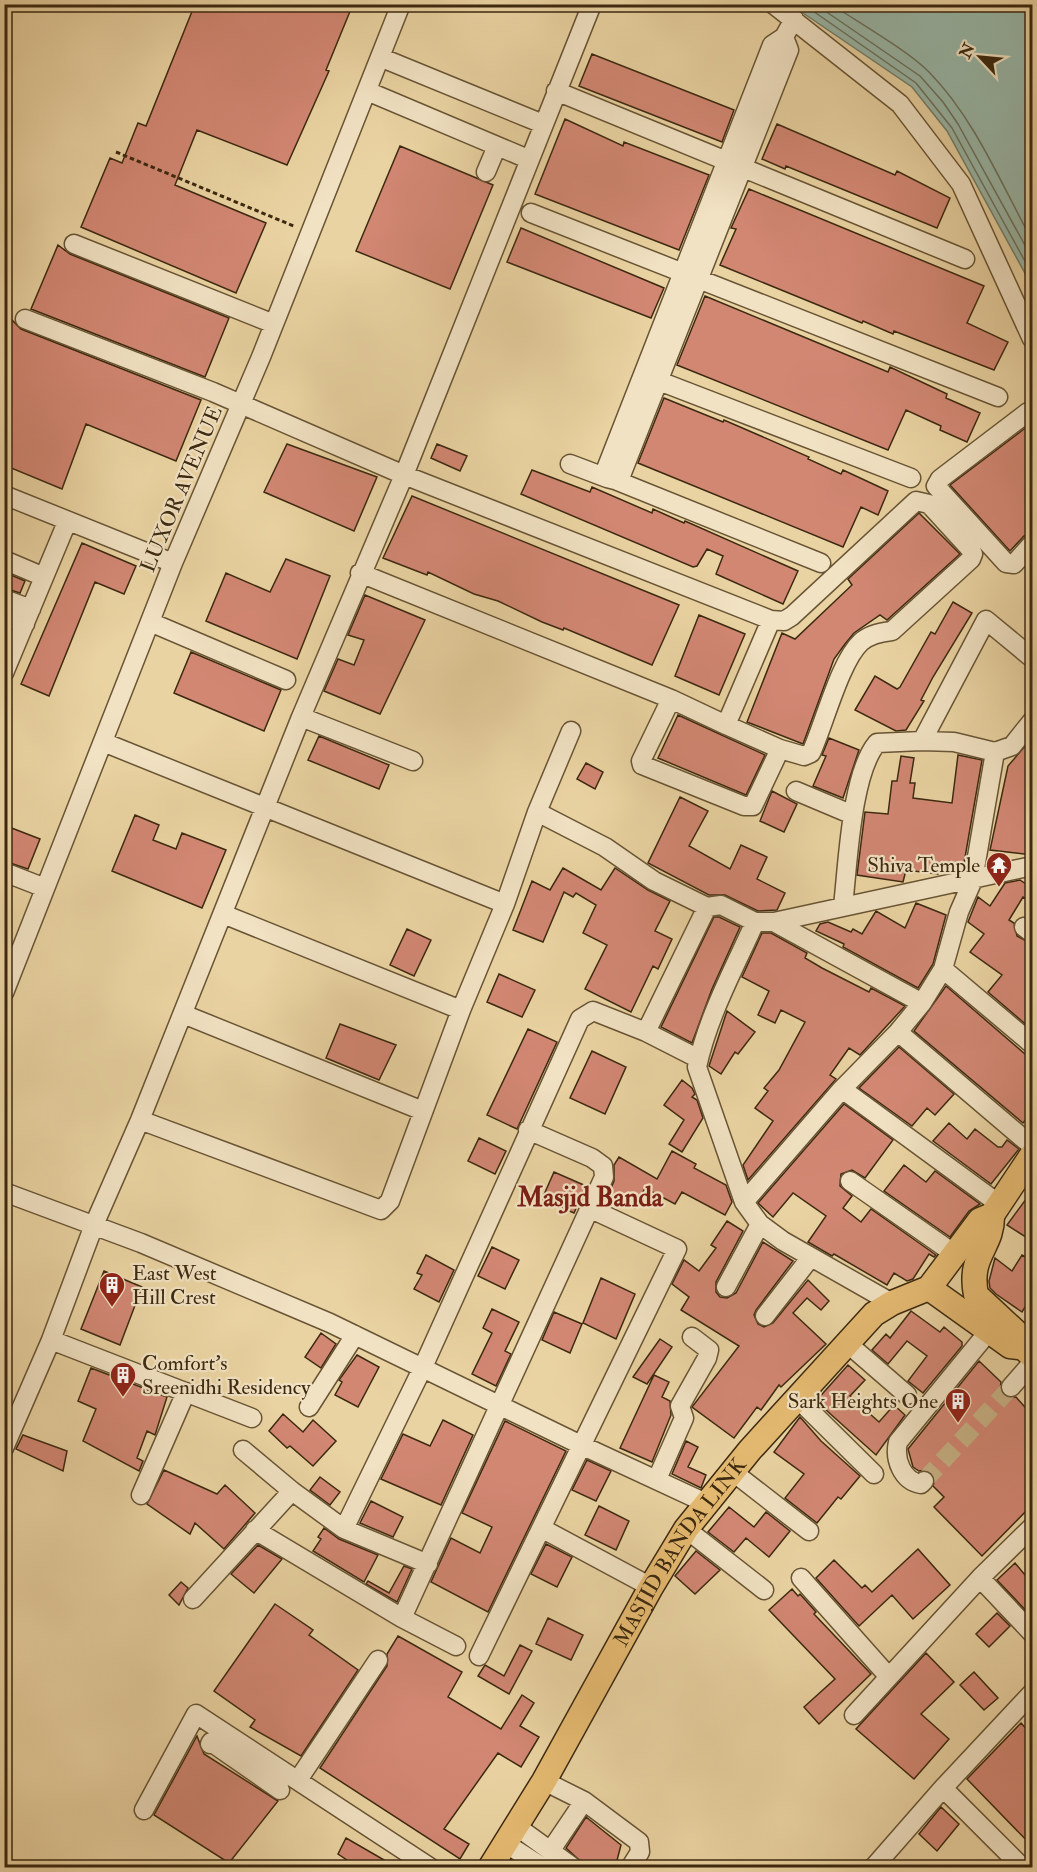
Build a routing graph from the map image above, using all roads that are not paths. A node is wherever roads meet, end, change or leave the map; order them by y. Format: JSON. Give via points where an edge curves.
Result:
{"nodes":[{"id":1,"x":401,"y":4,"type":"edge"},
{"id":2,"x":592,"y":4,"type":"edge"},
{"id":3,"x":773,"y":4,"type":"edge"},
{"id":4,"x":794,"y":19,"type":"junction"},
{"id":5,"x":382,"y":58,"type":"junction"},
{"id":6,"x":367,"y":91,"type":"junction"},
{"id":7,"x":556,"y":91,"type":"junction"},
{"id":8,"x":543,"y":124,"type":"junction"},
{"id":9,"x":497,"y":146,"type":"junction"},
{"id":10,"x":528,"y":159,"type":"junction"},
{"id":11,"x":735,"y":164,"type":"junction"},
{"id":12,"x":486,"y":172,"type":"dead end"},
{"id":13,"x":531,"y":213,"type":"dead end"},
{"id":14,"x":74,"y":244,"type":"dead end"},
{"id":15,"x":965,"y":259,"type":"dead end"},
{"id":16,"x":690,"y":276,"type":"junction"},
{"id":17,"x":25,"y":319,"type":"dead end"},
{"id":18,"x":274,"y":324,"type":"junction"},
{"id":19,"x":1032,"y":339,"type":"edge"},
{"id":20,"x":659,"y":381,"type":"junction"},
{"id":21,"x":998,"y":397,"type":"dead end"},
{"id":22,"x":241,"y":404,"type":"junction"},
{"id":23,"x":1032,"y":412,"type":"edge"},
{"id":24,"x":570,"y":464,"type":"dead end"},
{"id":25,"x":404,"y":475,"type":"junction"},
{"id":26,"x":911,"y":478,"type":"dead end"},
{"id":27,"x":611,"y":479,"type":"junction"},
{"id":28,"x":4,"y":495,"type":"edge"},
{"id":29,"x":67,"y":522,"type":"junction"},
{"id":30,"x":1032,"y":544,"type":"edge"},
{"id":31,"x":4,"y":560,"type":"edge"},
{"id":32,"x":173,"y":563,"type":"junction"},
{"id":33,"x":820,"y":563,"type":"dead end"},
{"id":34,"x":360,"y":573,"type":"junction"},
{"id":35,"x":40,"y":575,"type":"junction"},
{"id":36,"x":4,"y":599,"type":"edge"},
{"id":37,"x":26,"y":613,"type":"junction"},
{"id":38,"x":4,"y":616,"type":"edge"},
{"id":39,"x":771,"y":620,"type":"junction"},
{"id":40,"x":150,"y":622,"type":"junction"},
{"id":41,"x":1032,"y":658,"type":"edge"},
{"id":42,"x":4,"y":673,"type":"edge"},
{"id":43,"x":286,"y":680,"type":"dead end"},
{"id":44,"x":671,"y":699,"type":"junction"},
{"id":45,"x":301,"y":717,"type":"junction"},
{"id":46,"x":1032,"y":721,"type":"edge"},
{"id":47,"x":726,"y":725,"type":"junction"},
{"id":48,"x":571,"y":731,"type":"dead end"},
{"id":49,"x":102,"y":741,"type":"junction"},
{"id":50,"x":922,"y":741,"type":"junction"},
{"id":51,"x":780,"y":748,"type":"junction"},
{"id":52,"x":995,"y":752,"type":"junction"},
{"id":53,"x":413,"y":761,"type":"dead end"},
{"id":54,"x":796,"y":791,"type":"dead end"},
{"id":55,"x":266,"y":806,"type":"junction"},
{"id":56,"x":537,"y":812,"type":"junction"},
{"id":57,"x":853,"y":816,"type":"junction"},
{"id":58,"x":1032,"y":866,"type":"edge"},
{"id":59,"x":4,"y":872,"type":"edge"},
{"id":60,"x":973,"y":880,"type":"junction"},
{"id":61,"x":45,"y":888,"type":"junction"},
{"id":62,"x":505,"y":904,"type":"junction"},
{"id":63,"x":843,"y":906,"type":"junction"},
{"id":64,"x":707,"y":907,"type":"junction"},
{"id":65,"x":223,"y":914,"type":"junction"},
{"id":66,"x":755,"y":922,"type":"junction"},
{"id":67,"x":774,"y":922,"type":"junction"},
{"id":68,"x":943,"y":969,"type":"junction"},
{"id":69,"x":8,"y":974,"type":"edge"},
{"id":70,"x":4,"y":993,"type":"edge"},
{"id":71,"x":922,"y":1003,"type":"junction"},
{"id":72,"x":461,"y":1010,"type":"junction"},
{"id":73,"x":183,"y":1014,"type":"junction"},
{"id":74,"x":646,"y":1032,"type":"junction"},
{"id":75,"x":898,"y":1032,"type":"junction"},
{"id":76,"x":1032,"y":1044,"type":"edge"},
{"id":77,"x":699,"y":1059,"type":"junction"},
{"id":78,"x":842,"y":1089,"type":"junction"},
{"id":79,"x":423,"y":1111,"type":"junction"},
{"id":80,"x":140,"y":1120,"type":"junction"},
{"id":81,"x":528,"y":1130,"type":"junction"},
{"id":82,"x":1032,"y":1146,"type":"edge"},
{"id":83,"x":1029,"y":1168,"type":"edge"},
{"id":84,"x":850,"y":1181,"type":"dead end"},
{"id":85,"x":4,"y":1192,"type":"edge"},
{"id":86,"x":744,"y":1202,"type":"junction"},
{"id":87,"x":589,"y":1208,"type":"junction"},
{"id":88,"x":995,"y":1210,"type":"junction"},
{"id":89,"x":760,"y":1224,"type":"junction"},
{"id":90,"x":94,"y":1226,"type":"junction"},
{"id":91,"x":956,"y":1255,"type":"junction"},
{"id":92,"x":811,"y":1257,"type":"junction"},
{"id":93,"x":726,"y":1287,"type":"dead end"},
{"id":94,"x":929,"y":1288,"type":"junction"},
{"id":95,"x":892,"y":1304,"type":"junction"},
{"id":96,"x":765,"y":1316,"type":"dead end"},
{"id":97,"x":355,"y":1335,"type":"junction"},
{"id":98,"x":692,"y":1337,"type":"dead end"},
{"id":99,"x":51,"y":1340,"type":"junction"},
{"id":100,"x":847,"y":1342,"type":"junction"},
{"id":101,"x":1015,"y":1345,"type":"edge"},
{"id":102,"x":423,"y":1367,"type":"junction"},
{"id":103,"x":1011,"y":1387,"type":"tunnel mouth"},
{"id":104,"x":186,"y":1392,"type":"junction"},
{"id":105,"x":907,"y":1395,"type":"dead end"},
{"id":106,"x":799,"y":1400,"type":"junction"},
{"id":107,"x":500,"y":1405,"type":"junction"},
{"id":108,"x":309,"y":1407,"type":"dead end"},
{"id":109,"x":252,"y":1418,"type":"dead end"},
{"id":110,"x":583,"y":1446,"type":"junction"},
{"id":111,"x":4,"y":1448,"type":"edge"},
{"id":112,"x":243,"y":1450,"type":"dead end"},
{"id":113,"x":733,"y":1472,"type":"junction"},
{"id":114,"x":874,"y":1474,"type":"dead end"},
{"id":115,"x":657,"y":1479,"type":"junction"},
{"id":116,"x":924,"y":1481,"type":"dead end"},
{"id":117,"x":292,"y":1491,"type":"junction"},
{"id":118,"x":141,"y":1495,"type":"dead end"},
{"id":119,"x":708,"y":1504,"type":"junction"},
{"id":120,"x":1032,"y":1527,"type":"edge"},
{"id":121,"x":344,"y":1529,"type":"junction"},
{"id":122,"x":543,"y":1529,"type":"junction"},
{"id":123,"x":687,"y":1529,"type":"junction"},
{"id":124,"x":255,"y":1530,"type":"junction"},
{"id":125,"x":808,"y":1532,"type":"dead end"},
{"id":126,"x":428,"y":1564,"type":"junction"},
{"id":127,"x":801,"y":1578,"type":"dead end"},
{"id":128,"x":980,"y":1578,"type":"junction"},
{"id":129,"x":651,"y":1587,"type":"junction"},
{"id":130,"x":764,"y":1590,"type":"dead end"},
{"id":131,"x":193,"y":1599,"type":"dead end"},
{"id":132,"x":402,"y":1618,"type":"junction"},
{"id":133,"x":1032,"y":1633,"type":"edge"},
{"id":134,"x":456,"y":1646,"type":"dead end"},
{"id":135,"x":479,"y":1656,"type":"dead end"},
{"id":136,"x":378,"y":1660,"type":"dead end"},
{"id":137,"x":889,"y":1677,"type":"junction"},
{"id":138,"x":1032,"y":1693,"type":"edge"},
{"id":139,"x":854,"y":1715,"type":"dead end"},
{"id":140,"x":213,"y":1739,"type":"junction"},
{"id":141,"x":298,"y":1780,"type":"junction"},
{"id":142,"x":544,"y":1781,"type":"junction"},
{"id":143,"x":942,"y":1788,"type":"junction"},
{"id":144,"x":280,"y":1790,"type":"dead end"},
{"id":145,"x":584,"y":1801,"type":"junction"},
{"id":146,"x":144,"y":1810,"type":"dead end"},
{"id":147,"x":510,"y":1835,"type":"junction"},
{"id":148,"x":551,"y":1850,"type":"junction"},
{"id":149,"x":431,"y":1868,"type":"edge"},
{"id":150,"x":490,"y":1868,"type":"edge"},
{"id":151,"x":544,"y":1868,"type":"edge"},
{"id":152,"x":574,"y":1868,"type":"edge"},
{"id":153,"x":630,"y":1868,"type":"edge"},
{"id":154,"x":873,"y":1868,"type":"edge"},
{"id":155,"x":1023,"y":1868,"type":"edge"}],
"edges":[{"from":1,"to":5,"type":"street","name":"LUXOR AVENUE"},
{"from":2,"to":7,"type":"street"},
{"from":3,"to":4,"type":"street"},
{"from":4,"to":11,"type":"street","via":[[784,38],[772,45]]},
{"from":4,"to":19,"type":"street","via":[[900,104],[961,184]]},
{"from":5,"to":6,"type":"street","name":"LUXOR AVENUE"},
{"from":5,"to":8,"type":"street"},
{"from":6,"to":9,"type":"street"},
{"from":6,"to":18,"type":"street","name":"LUXOR AVENUE"},
{"from":7,"to":8,"type":"street"},
{"from":7,"to":11,"type":"street"},
{"from":8,"to":10,"type":"street"},
{"from":9,"to":10,"type":"street"},
{"from":9,"to":12,"type":"street"},
{"from":10,"to":25,"type":"street"},
{"from":11,"to":15,"type":"street"},
{"from":11,"to":16,"type":"street"},
{"from":13,"to":16,"type":"street"},
{"from":14,"to":18,"type":"street"},
{"from":16,"to":20,"type":"street"},
{"from":16,"to":21,"type":"street"},
{"from":16,"to":27,"type":"street","via":[[606,469]]},
{"from":17,"to":22,"type":"street"},
{"from":18,"to":22,"type":"street","name":"LUXOR AVENUE"},
{"from":20,"to":26,"type":"street"},
{"from":20,"to":27,"type":"street","via":[[622,472]]},
{"from":22,"to":25,"type":"street"},
{"from":22,"to":32,"type":"street","name":"LUXOR AVENUE"},
{"from":23,"to":30,"type":"street","via":[[948,472],[936,486],[1006,563],[1014,564]]},
{"from":24,"to":27,"type":"street"},
{"from":25,"to":34,"type":"street"},
{"from":25,"to":39,"type":"street"},
{"from":27,"to":33,"type":"street"},
{"from":28,"to":29,"type":"street"},
{"from":29,"to":32,"type":"street"},
{"from":29,"to":35,"type":"street"},
{"from":31,"to":35,"type":"street"},
{"from":32,"to":40,"type":"street","name":"LUXOR AVENUE"},
{"from":34,"to":44,"type":"street"},
{"from":34,"to":45,"type":"street"},
{"from":35,"to":37,"type":"street"},
{"from":36,"to":37,"type":"street"},
{"from":37,"to":38,"type":"street"},
{"from":37,"to":42,"type":"street"},
{"from":39,"to":47,"type":"street"},
{"from":39,"to":51,"type":"street","via":[[784,621],[792,616],[916,501],[929,504],[973,554],[892,631],[862,642],[848,661],[811,753],[804,756]]},
{"from":40,"to":43,"type":"street"},
{"from":40,"to":49,"type":"street","name":"LUXOR AVENUE"},
{"from":41,"to":50,"type":"street","via":[[986,620]]},
{"from":44,"to":47,"type":"street"},
{"from":44,"to":51,"type":"street","via":[[641,761],[648,770],[753,806]]},
{"from":45,"to":53,"type":"street"},
{"from":45,"to":55,"type":"street"},
{"from":46,"to":52,"type":"street","via":[[1012,746]]},
{"from":47,"to":51,"type":"street"},
{"from":48,"to":56,"type":"street"},
{"from":49,"to":55,"type":"street"},
{"from":49,"to":61,"type":"street","name":"LUXOR AVENUE"},
{"from":50,"to":52,"type":"street","via":[[954,742]]},
{"from":50,"to":57,"type":"street","via":[[877,743],[868,753]]},
{"from":52,"to":60,"type":"street"},
{"from":54,"to":57,"type":"street"},
{"from":55,"to":62,"type":"street"},
{"from":55,"to":65,"type":"street"},
{"from":56,"to":62,"type":"street"},
{"from":56,"to":64,"type":"street","via":[[605,847],[654,881]]},
{"from":57,"to":63,"type":"street"},
{"from":58,"to":60,"type":"street"},
{"from":59,"to":61,"type":"street"},
{"from":60,"to":63,"type":"street"},
{"from":60,"to":68,"type":"street","via":[[959,912]]},
{"from":61,"to":69,"type":"street","name":"LUXOR AVENUE"},
{"from":62,"to":72,"type":"street"},
{"from":63,"to":67,"type":"street"},
{"from":64,"to":66,"type":"street","via":[[721,905]]},
{"from":64,"to":74,"type":"street"},
{"from":65,"to":72,"type":"street"},
{"from":65,"to":73,"type":"street"},
{"from":66,"to":67,"type":"street"},
{"from":66,"to":77,"type":"street","via":[[705,1033]]},
{"from":67,"to":71,"type":"street"},
{"from":68,"to":71,"type":"street"},
{"from":68,"to":76,"type":"street"},
{"from":69,"to":70,"type":"street","name":"LUXOR AVENUE"},
{"from":71,"to":75,"type":"street"},
{"from":72,"to":79,"type":"street"},
{"from":73,"to":79,"type":"street"},
{"from":73,"to":80,"type":"street"},
{"from":74,"to":77,"type":"street"},
{"from":74,"to":81,"type":"street","via":[[593,1011],[580,1019]]},
{"from":75,"to":78,"type":"street"},
{"from":75,"to":82,"type":"street"},
{"from":77,"to":86,"type":"street","via":[[697,1067]]},
{"from":78,"to":86,"type":"street"},
{"from":78,"to":88,"type":"street"},
{"from":79,"to":80,"type":"street","via":[[390,1201],[381,1210]]},
{"from":80,"to":90,"type":"street"},
{"from":81,"to":87,"type":"street","via":[[603,1166],[604,1177]]},
{"from":81,"to":102,"type":"street"},
{"from":83,"to":88,"type":"main road"},
{"from":84,"to":91,"type":"street"},
{"from":85,"to":90,"type":"street"},
{"from":86,"to":89,"type":"street"},
{"from":87,"to":107,"type":"street"},
{"from":87,"to":110,"type":"street","via":[[677,1249]]},
{"from":88,"to":91,"type":"main road","via":[[981,1220]]},
{"from":88,"to":101,"type":"main road","via":[[992,1227],[974,1265],[975,1291]]},
{"from":89,"to":92,"type":"street"},
{"from":89,"to":93,"type":"street"},
{"from":90,"to":97,"type":"street"},
{"from":90,"to":99,"type":"street"},
{"from":91,"to":94,"type":"main road"},
{"from":92,"to":95,"type":"street"},
{"from":92,"to":96,"type":"street"},
{"from":94,"to":95,"type":"main road","name":"MASJID BANDA LINK"},
{"from":94,"to":101,"type":"main road"},
{"from":95,"to":100,"type":"main road","name":"MASJID BANDA LINK","via":[[874,1314]]},
{"from":97,"to":102,"type":"street"},
{"from":97,"to":108,"type":"street"},
{"from":98,"to":115,"type":"street","via":[[709,1350],[680,1406],[684,1418]]},
{"from":99,"to":104,"type":"street"},
{"from":99,"to":111,"type":"street"},
{"from":100,"to":105,"type":"street"},
{"from":100,"to":106,"type":"main road","name":"MASJID BANDA LINK"},
{"from":101,"to":103,"type":"street"},
{"from":101,"to":116,"type":"street","via":[[898,1442],[895,1454],[899,1467],[915,1483]]},
{"from":102,"to":107,"type":"street"},
{"from":102,"to":121,"type":"street"},
{"from":104,"to":109,"type":"street"},
{"from":104,"to":118,"type":"street"},
{"from":106,"to":113,"type":"main road","name":"MASJID BANDA LINK"},
{"from":106,"to":114,"type":"street"},
{"from":107,"to":110,"type":"street"},
{"from":107,"to":126,"type":"street"},
{"from":110,"to":115,"type":"street"},
{"from":110,"to":122,"type":"street"},
{"from":112,"to":117,"type":"street"},
{"from":113,"to":119,"type":"main road","name":"MASJID BANDA LINK"},
{"from":113,"to":125,"type":"street"},
{"from":115,"to":119,"type":"street"},
{"from":117,"to":121,"type":"street"},
{"from":117,"to":124,"type":"street"},
{"from":119,"to":123,"type":"main road","name":"MASJID BANDA LINK"},
{"from":120,"to":128,"type":"street"},
{"from":121,"to":126,"type":"street"},
{"from":122,"to":129,"type":"street"},
{"from":122,"to":135,"type":"street"},
{"from":123,"to":129,"type":"main road","name":"MASJID BANDA LINK"},
{"from":123,"to":130,"type":"street"},
{"from":124,"to":131,"type":"street"},
{"from":124,"to":132,"type":"street"},
{"from":126,"to":132,"type":"street"},
{"from":127,"to":137,"type":"street"},
{"from":128,"to":133,"type":"street"},
{"from":128,"to":137,"type":"street"},
{"from":129,"to":142,"type":"main road","name":"MASJID BANDA LINK"},
{"from":132,"to":134,"type":"street"},
{"from":136,"to":141,"type":"street"},
{"from":137,"to":139,"type":"street"},
{"from":138,"to":143,"type":"street"},
{"from":140,"to":141,"type":"street"},
{"from":140,"to":144,"type":"street"},
{"from":140,"to":146,"type":"street","via":[[196,1714]]},
{"from":141,"to":149,"type":"street"},
{"from":142,"to":145,"type":"street"},
{"from":142,"to":147,"type":"main road","name":"MASJID BANDA LINK"},
{"from":143,"to":154,"type":"street"},
{"from":143,"to":155,"type":"street"},
{"from":145,"to":148,"type":"street"},
{"from":145,"to":153,"type":"street","via":[[639,1842],[640,1852]]},
{"from":147,"to":148,"type":"street"},
{"from":147,"to":150,"type":"main road","name":"MASJID BANDA LINK"},
{"from":147,"to":151,"type":"street"},
{"from":148,"to":152,"type":"street"}]}
